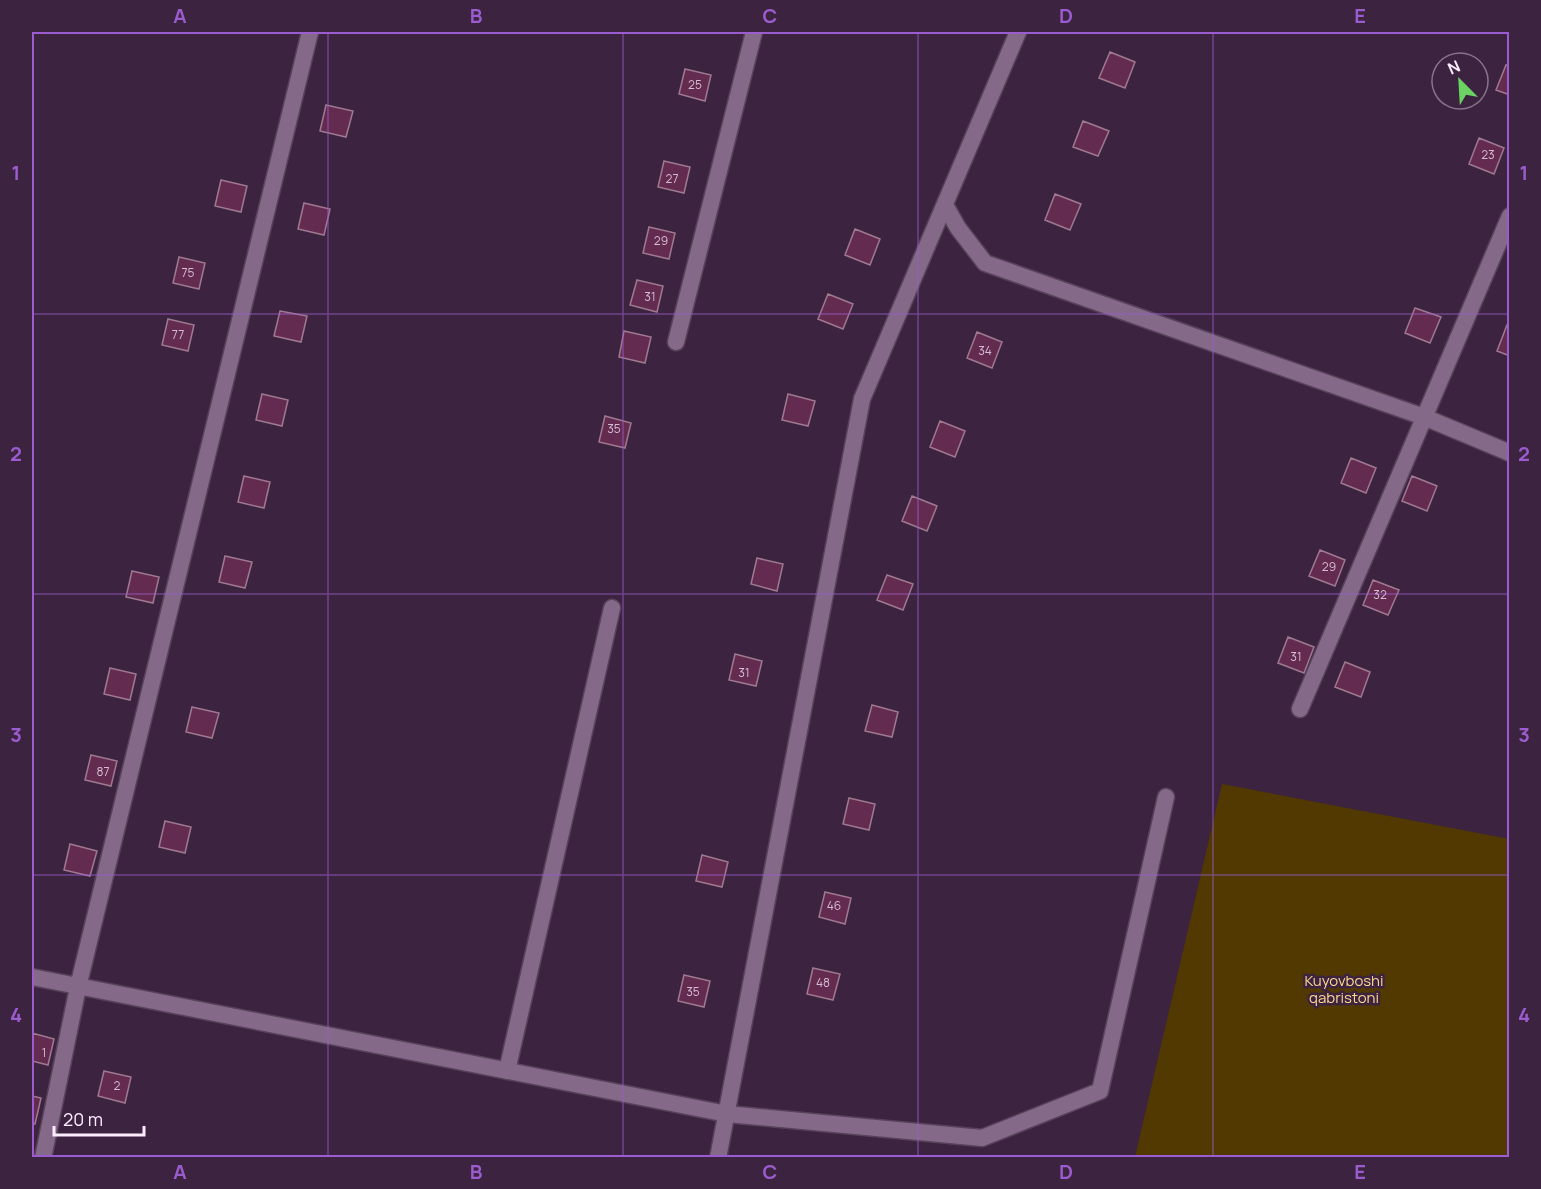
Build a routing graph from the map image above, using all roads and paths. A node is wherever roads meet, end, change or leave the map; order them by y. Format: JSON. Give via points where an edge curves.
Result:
{"nodes":[{"id":1,"x":310,"y":32,"type":"edge"},
{"id":2,"x":754,"y":32,"type":"edge"},
{"id":3,"x":1018,"y":32,"type":"edge"},
{"id":4,"x":945,"y":205,"type":"junction"},
{"id":5,"x":1509,"y":216,"type":"edge"},
{"id":6,"x":676,"y":342,"type":"dead end"},
{"id":7,"x":1424,"y":417,"type":"junction"},
{"id":8,"x":1509,"y":453,"type":"edge"},
{"id":9,"x":612,"y":608,"type":"dead end"},
{"id":10,"x":1300,"y":709,"type":"dead end"},
{"id":11,"x":1166,"y":797,"type":"dead end"},
{"id":12,"x":32,"y":977,"type":"edge"},
{"id":13,"x":78,"y":987,"type":"junction"},
{"id":14,"x":507,"y":1071,"type":"junction"},
{"id":15,"x":727,"y":1114,"type":"junction"},
{"id":16,"x":43,"y":1158,"type":"edge"},
{"id":17,"x":718,"y":1158,"type":"edge"}],
"edges":[{"from":1,"to":13,"type":"street"},
{"from":2,"to":6,"type":"street"},
{"from":3,"to":4,"type":"street"},
{"from":4,"to":7,"type":"street","via":[[985,263]]},
{"from":4,"to":15,"type":"street","via":[[862,399]]},
{"from":5,"to":7,"type":"street"},
{"from":7,"to":8,"type":"street"},
{"from":7,"to":10,"type":"street"},
{"from":9,"to":14,"type":"street"},
{"from":11,"to":15,"type":"street","via":[[1100,1091],[982,1138]]},
{"from":12,"to":13,"type":"street"},
{"from":13,"to":14,"type":"street"},
{"from":13,"to":16,"type":"street"},
{"from":14,"to":15,"type":"street"},
{"from":15,"to":17,"type":"street"}]}
